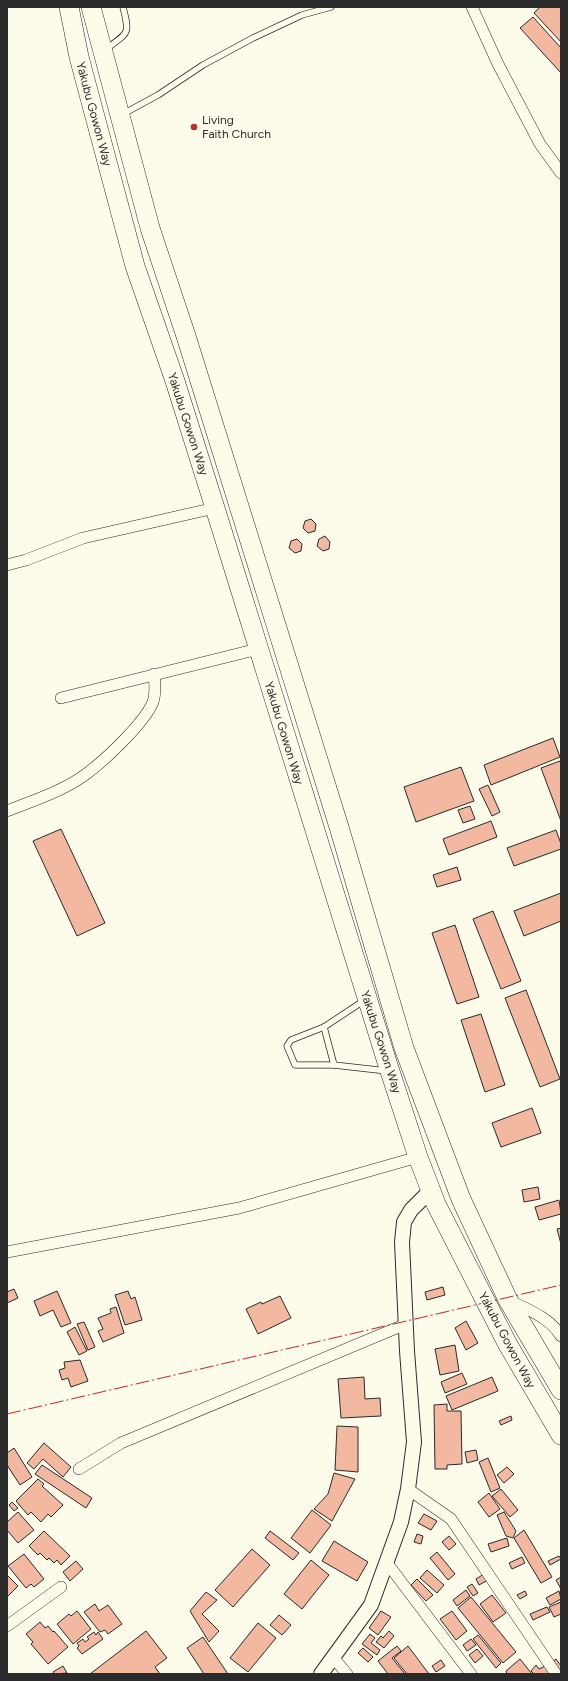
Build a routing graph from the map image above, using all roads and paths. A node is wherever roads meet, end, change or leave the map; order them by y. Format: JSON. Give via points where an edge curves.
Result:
{"nodes":[{"id":1,"x":69,"y":7,"type":"edge"},
{"id":2,"x":91,"y":7,"type":"edge"},
{"id":3,"x":123,"y":7,"type":"edge"},
{"id":4,"x":331,"y":7,"type":"edge"},
{"id":5,"x":472,"y":7,"type":"edge"},
{"id":6,"x":102,"y":51,"type":"junction"},
{"id":7,"x":120,"y":116,"type":"junction"},
{"id":8,"x":561,"y":173,"type":"edge"},
{"id":9,"x":215,"y":508,"type":"junction"},
{"id":10,"x":7,"y":565,"type":"edge"},
{"id":11,"x":258,"y":649,"type":"junction"},
{"id":12,"x":154,"y":674,"type":"junction"},
{"id":13,"x":61,"y":698,"type":"dead end"},
{"id":14,"x":303,"y":712,"type":"junction"},
{"id":15,"x":280,"y":720,"type":"junction"},
{"id":16,"x":7,"y":811,"type":"edge"},
{"id":17,"x":367,"y":999,"type":"junction"},
{"id":18,"x":324,"y":1028,"type":"junction"},
{"id":19,"x":334,"y":1065,"type":"junction"},
{"id":20,"x":390,"y":1072,"type":"junction"},
{"id":21,"x":418,"y":1157,"type":"junction"},
{"id":22,"x":430,"y":1191,"type":"junction"},
{"id":23,"x":7,"y":1252,"type":"edge"},
{"id":24,"x":508,"y":1300,"type":"junction"},
{"id":25,"x":406,"y":1324,"type":"junction"},
{"id":26,"x":561,"y":1336,"type":"edge"},
{"id":27,"x":561,"y":1390,"type":"edge"},
{"id":28,"x":561,"y":1435,"type":"edge"},
{"id":29,"x":79,"y":1469,"type":"dead end"},
{"id":30,"x":408,"y":1489,"type":"junction"},
{"id":31,"x":386,"y":1563,"type":"junction"},
{"id":32,"x":61,"y":1587,"type":"dead end"},
{"id":33,"x":7,"y":1626,"type":"edge"},
{"id":34,"x":333,"y":1657,"type":"junction"},
{"id":35,"x":321,"y":1674,"type":"edge"},
{"id":36,"x":347,"y":1674,"type":"edge"},
{"id":37,"x":471,"y":1674,"type":"edge"},
{"id":38,"x":556,"y":1674,"type":"edge"}],
"edges":[{"from":1,"to":9,"type":"highway","name":"Yakubu Gowon Way","via":[[135,266]]},
{"from":2,"to":6,"type":"highway","name":"Yakubu Gowon Way"},
{"from":3,"to":6,"type":"lane","via":[[128,27],[124,36]]},
{"from":4,"to":7,"type":"lane","via":[[302,15],[253,38]]},
{"from":5,"to":8,"type":"street","via":[[498,64],[540,144]]},
{"from":6,"to":7,"type":"highway","name":"Yakubu Gowon Way"},
{"from":7,"to":14,"type":"highway","name":"Yakubu Gowon Way","via":[[150,228]]},
{"from":9,"to":10,"type":"street","via":[[83,538]]},
{"from":9,"to":11,"type":"highway","name":"Yakubu Gowon Way"},
{"from":11,"to":12,"type":"street"},
{"from":11,"to":15,"type":"highway","name":"Yakubu Gowon Way"},
{"from":12,"to":13,"type":"street"},
{"from":12,"to":16,"type":"street","via":[[153,701],[143,718],[105,759],[75,781]]},
{"from":14,"to":15,"type":"highway"},
{"from":14,"to":24,"type":"highway","name":"Yakubu Gowon Way","via":[[404,1048],[462,1199]]},
{"from":15,"to":17,"type":"highway","name":"Yakubu Gowon Way"},
{"from":17,"to":18,"type":"lane"},
{"from":17,"to":20,"type":"highway","name":"Yakubu Gowon Way"},
{"from":18,"to":19,"type":"lane"},
{"from":18,"to":19,"type":"lane","via":[[291,1040],[287,1046],[294,1065]]},
{"from":19,"to":20,"type":"lane"},
{"from":20,"to":21,"type":"highway","name":"Yakubu Gowon Way"},
{"from":21,"to":22,"type":"highway","name":"Yakubu Gowon Way"},
{"from":21,"to":23,"type":"street","via":[[239,1208]]},
{"from":22,"to":25,"type":"street","via":[[411,1210],[404,1222],[402,1242]]},
{"from":22,"to":28,"type":"highway","name":"Yakubu Gowon Way","via":[[506,1343]]},
{"from":24,"to":26,"type":"street","via":[[543,1318]]},
{"from":24,"to":27,"type":"highway","name":"Yakubu Gowon Way"},
{"from":25,"to":29,"type":"street","via":[[121,1443]]},
{"from":25,"to":30,"type":"street","via":[[414,1442]]},
{"from":30,"to":31,"type":"street"},
{"from":30,"to":38,"type":"street","via":[[451,1519]]},
{"from":31,"to":34,"type":"street","via":[[371,1605]]},
{"from":31,"to":37,"type":"street"},
{"from":32,"to":33,"type":"street"},
{"from":34,"to":35,"type":"street"},
{"from":34,"to":36,"type":"street"}]}
